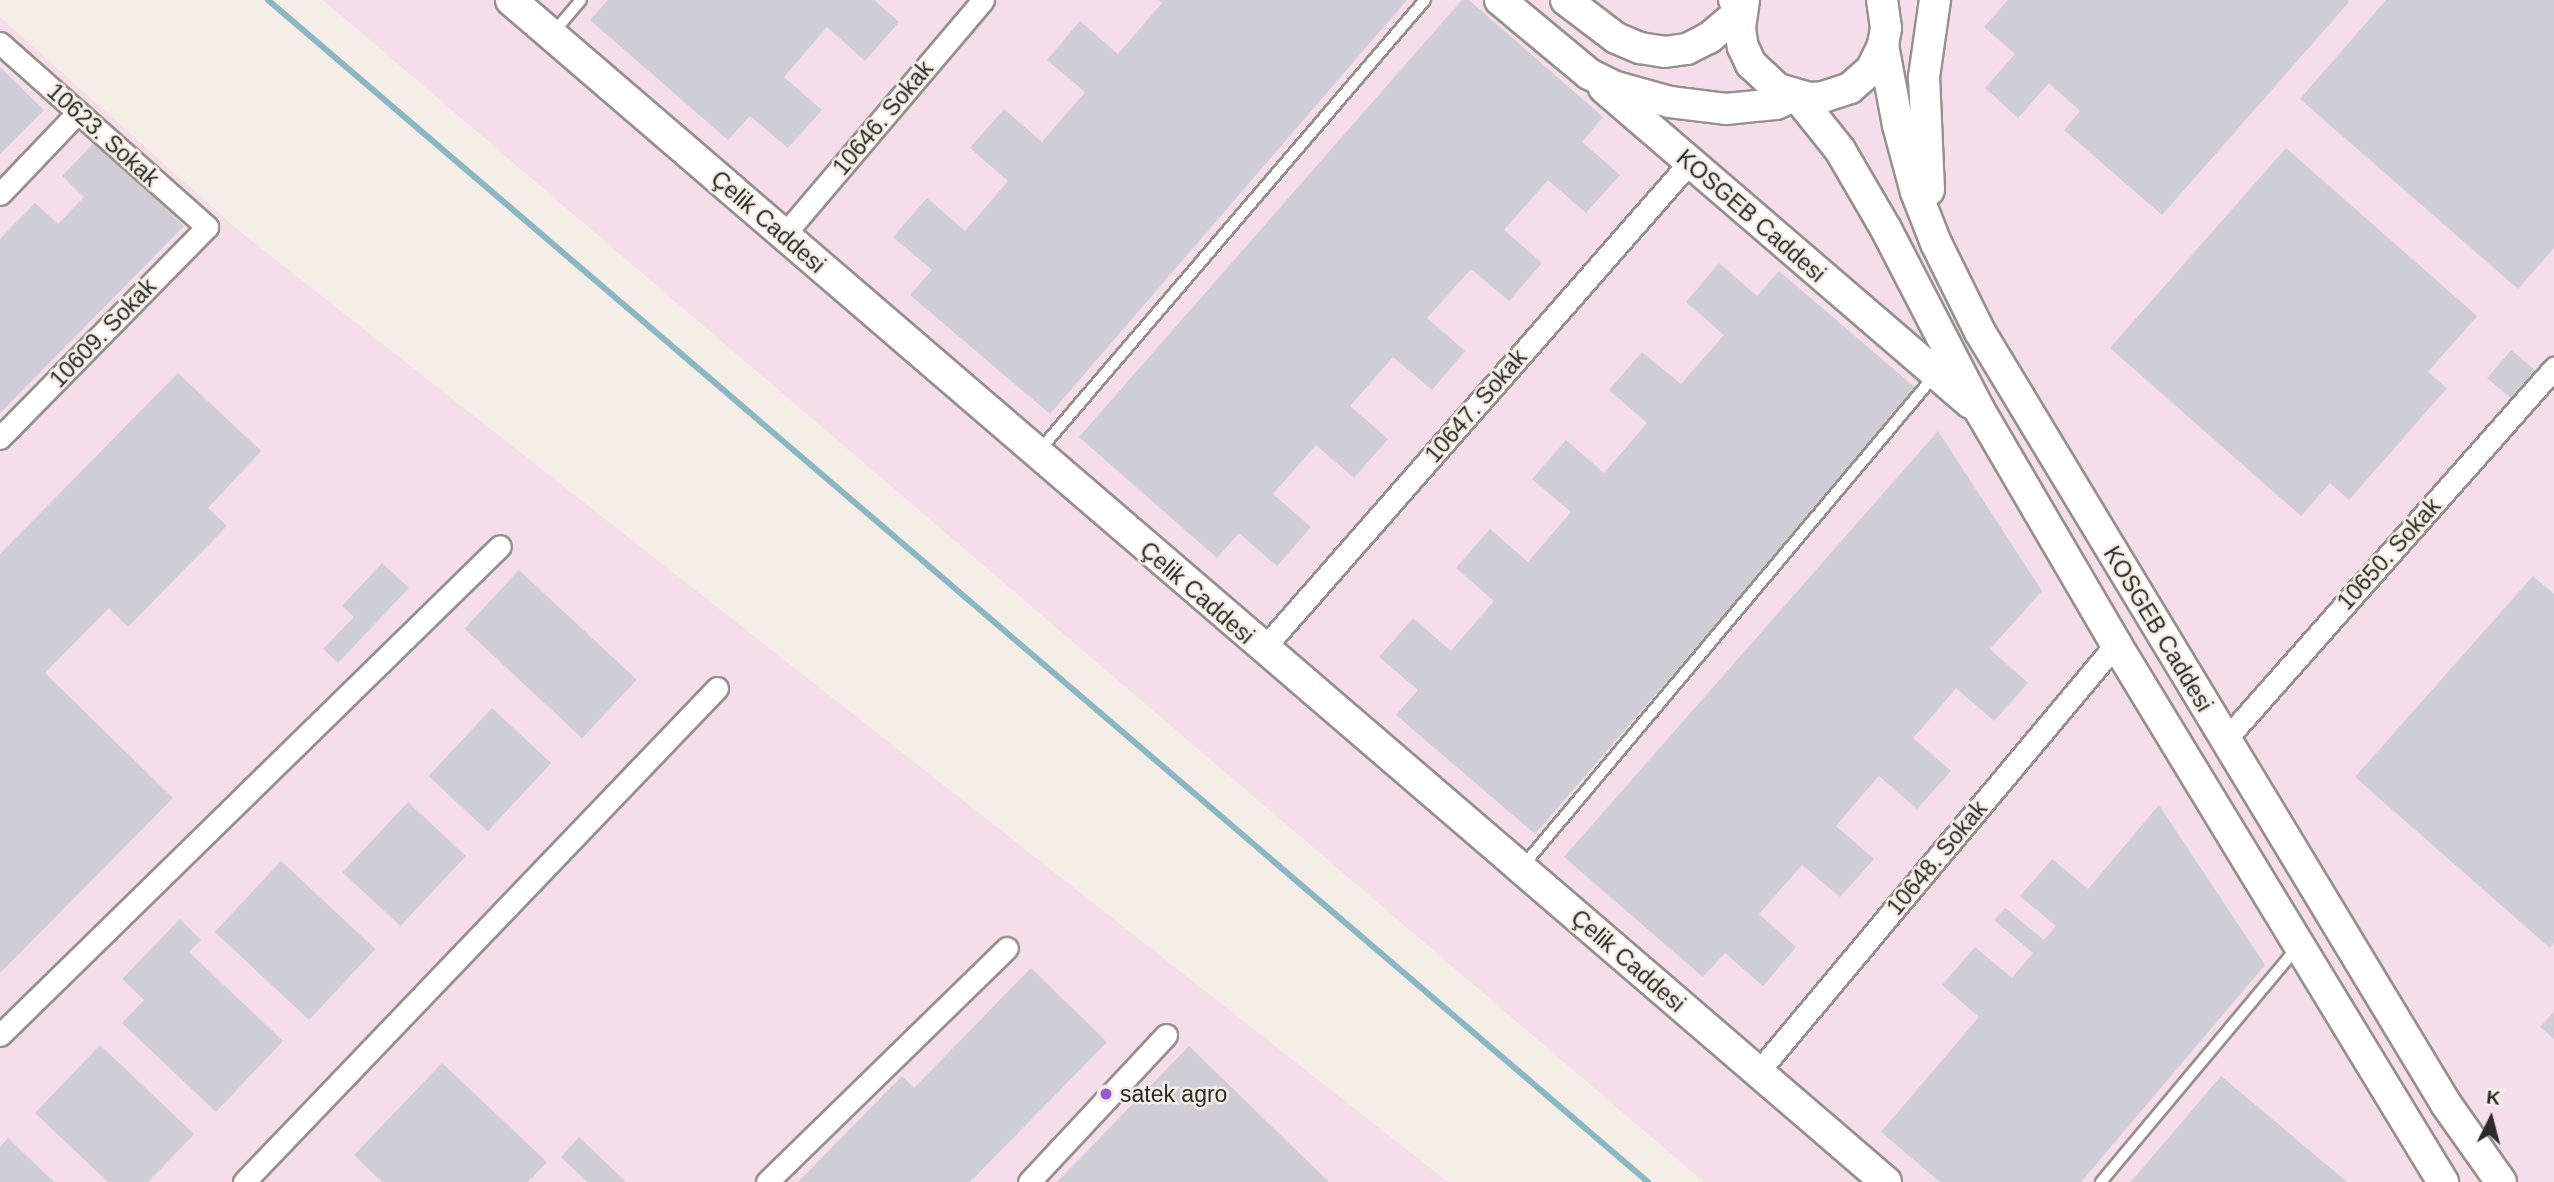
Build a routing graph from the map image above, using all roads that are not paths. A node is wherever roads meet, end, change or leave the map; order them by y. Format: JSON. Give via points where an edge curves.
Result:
{"nodes":[{"id":1,"x":511,"y":0,"type":"edge"},
{"id":2,"x":581,"y":0,"type":"edge"},
{"id":3,"x":983,"y":0,"type":"edge"},
{"id":4,"x":1425,"y":0,"type":"edge"},
{"id":5,"x":1500,"y":0,"type":"edge"},
{"id":6,"x":1566,"y":0,"type":"edge"},
{"id":7,"x":1935,"y":0,"type":"edge"},
{"id":8,"x":1739,"y":4,"type":"edge"},
{"id":9,"x":1886,"y":18,"type":"edge"},
{"id":10,"x":552,"y":35,"type":"junction"},
{"id":11,"x":0,"y":43,"type":"edge"},
{"id":12,"x":1588,"y":74,"type":"junction"},
{"id":13,"x":1796,"y":95,"type":"junction"},
{"id":14,"x":78,"y":112,"type":"junction"},
{"id":15,"x":1689,"y":163,"type":"junction"},
{"id":16,"x":0,"y":194,"type":"edge"},
{"id":17,"x":207,"y":227,"type":"joint"},
{"id":18,"x":783,"y":236,"type":"junction"},
{"id":19,"x":1936,"y":243,"type":"junction"},
{"id":20,"x":2554,"y":368,"type":"edge"},
{"id":21,"x":1936,"y":374,"type":"junction"},
{"id":22,"x":1980,"y":411,"type":"junction"},
{"id":23,"x":0,"y":438,"type":"edge"},
{"id":24,"x":1037,"y":454,"type":"junction"},
{"id":25,"x":500,"y":546,"type":"dead end"},
{"id":26,"x":2116,"y":644,"type":"junction"},
{"id":27,"x":1263,"y":649,"type":"junction"},
{"id":28,"x":717,"y":688,"type":"dead end"},
{"id":29,"x":2225,"y":740,"type":"junction"},
{"id":30,"x":1520,"y":869,"type":"junction"},
{"id":31,"x":2299,"y":945,"type":"junction"},
{"id":32,"x":1007,"y":948,"type":"dead end"},
{"id":33,"x":0,"y":1035,"type":"edge"},
{"id":34,"x":1166,"y":1035,"type":"dead end"},
{"id":35,"x":1758,"y":1072,"type":"junction"},
{"id":36,"x":244,"y":1182,"type":"edge"},
{"id":37,"x":767,"y":1182,"type":"edge"},
{"id":38,"x":1029,"y":1182,"type":"edge"},
{"id":39,"x":1886,"y":1182,"type":"edge"},
{"id":40,"x":2101,"y":1182,"type":"edge"},
{"id":41,"x":2443,"y":1182,"type":"edge"},
{"id":42,"x":2501,"y":1182,"type":"edge"}],
"edges":[{"from":1,"to":10,"type":"main road","name":"Çelik Caddesi"},
{"from":2,"to":10,"type":"lane"},
{"from":3,"to":18,"type":"street","name":"10646. Sokak"},
{"from":4,"to":24,"type":"lane"},
{"from":5,"to":12,"type":"main road","name":"KOSGEB Caddesi"},
{"from":6,"to":8,"type":"main road","via":[[1616,38],[1665,52],[1687,49],[1709,38]]},
{"from":7,"to":19,"type":"main road","via":[[1924,103]]},
{"from":8,"to":13,"type":"main road","via":[[1743,47],[1751,64],[1771,84]]},
{"from":9,"to":13,"type":"main road","via":[[1871,70],[1850,88],[1824,97]]},
{"from":9,"to":19,"type":"main road","name":"KOSGEB Caddesi","via":[[1906,158]]},
{"from":10,"to":18,"type":"main road","name":"Çelik Caddesi"},
{"from":11,"to":14,"type":"street","name":"10623. Sokak"},
{"from":12,"to":13,"type":"main road","name":"KOSGEB Caddesi","via":[[1639,95],[1700,107],[1753,108]]},
{"from":12,"to":15,"type":"main road","name":"KOSGEB Caddesi"},
{"from":13,"to":22,"type":"main road","name":"KOSGEB Caddesi","via":[[1857,176]]},
{"from":14,"to":16,"type":"street"},
{"from":14,"to":17,"type":"street","name":"10623. Sokak"},
{"from":15,"to":21,"type":"main road","name":"KOSGEB Caddesi"},
{"from":15,"to":27,"type":"street","name":"10647. Sokak"},
{"from":17,"to":23,"type":"street","name":"10609. Sokak"},
{"from":18,"to":24,"type":"main road","name":"Çelik Caddesi"},
{"from":19,"to":29,"type":"main road","name":"KOSGEB Caddesi","via":[[2009,384]]},
{"from":20,"to":29,"type":"street","name":"10650. Sokak"},
{"from":21,"to":22,"type":"main road","name":"KOSGEB Caddesi"},
{"from":21,"to":30,"type":"lane"},
{"from":22,"to":26,"type":"main road","name":"KOSGEB Caddesi"},
{"from":24,"to":27,"type":"main road","name":"Çelik Caddesi"},
{"from":25,"to":33,"type":"street"},
{"from":26,"to":31,"type":"main road","name":"KOSGEB Caddesi"},
{"from":26,"to":35,"type":"street","name":"10648. Sokak"},
{"from":27,"to":30,"type":"main road","name":"Çelik Caddesi"},
{"from":28,"to":36,"type":"street"},
{"from":29,"to":42,"type":"main road","name":"KOSGEB Caddesi","via":[[2446,1104]]},
{"from":30,"to":35,"type":"main road","name":"Çelik Caddesi"},
{"from":31,"to":40,"type":"lane"},
{"from":31,"to":41,"type":"main road","name":"KOSGEB Caddesi"},
{"from":32,"to":37,"type":"street"},
{"from":34,"to":38,"type":"street"},
{"from":35,"to":39,"type":"main road","name":"Çelik Caddesi"}]}
